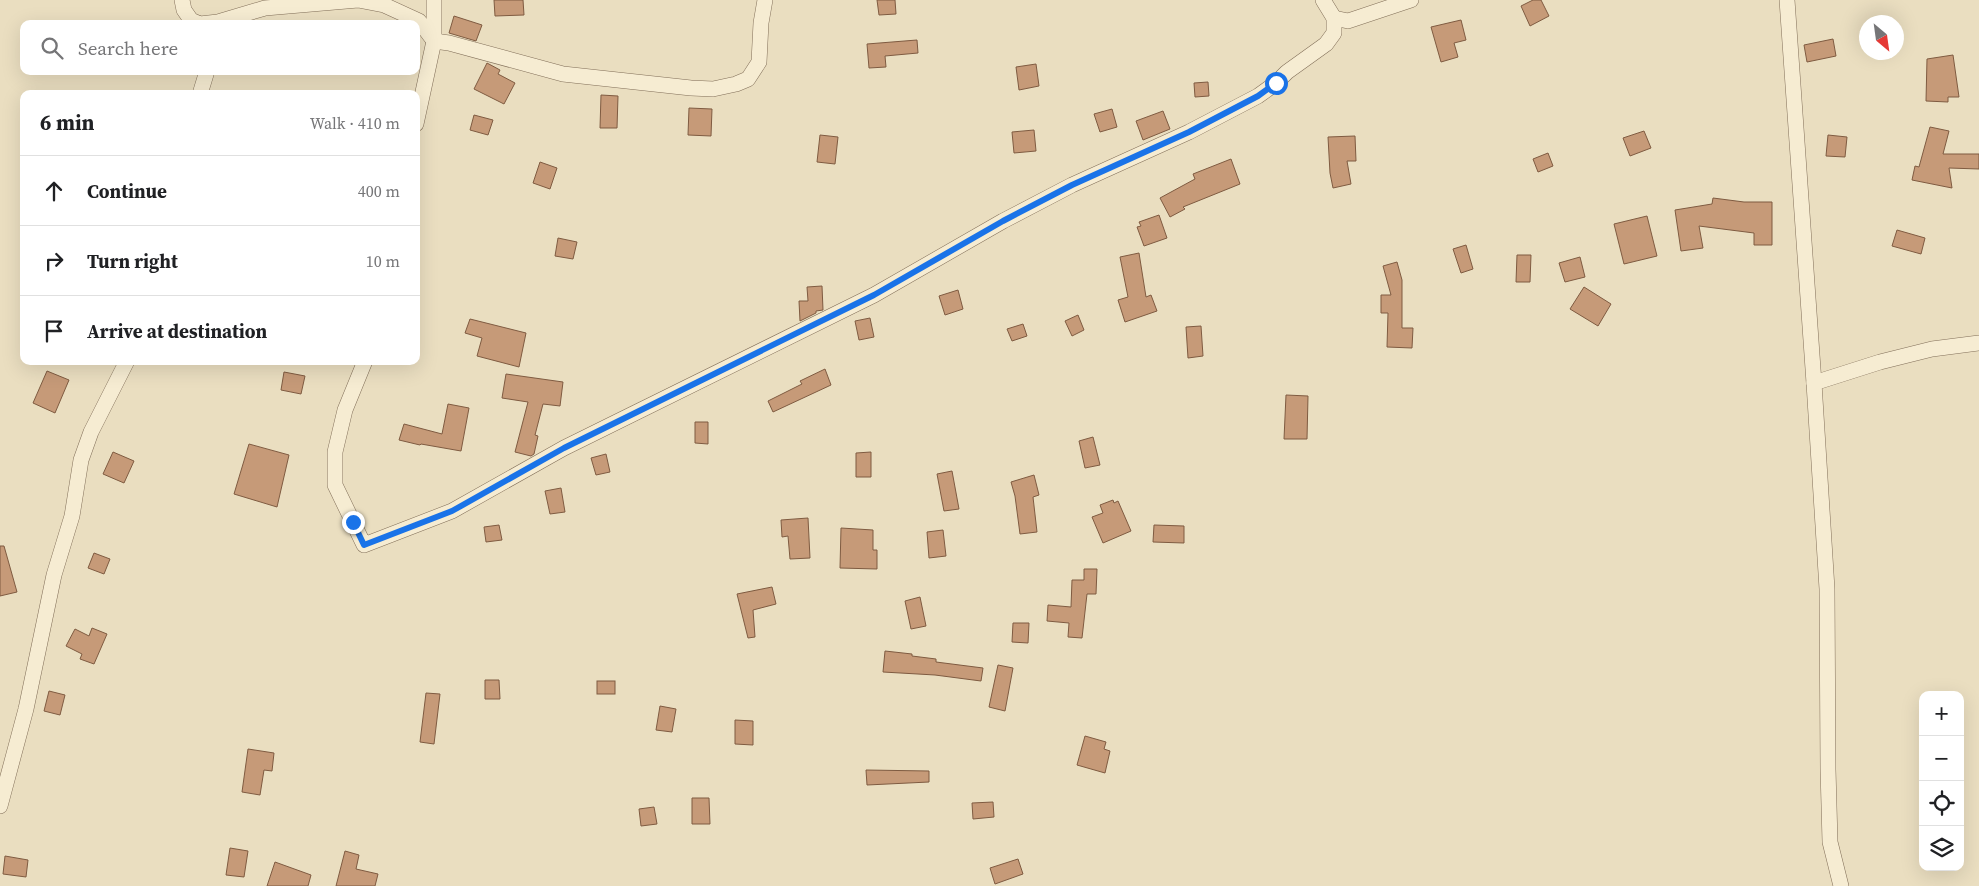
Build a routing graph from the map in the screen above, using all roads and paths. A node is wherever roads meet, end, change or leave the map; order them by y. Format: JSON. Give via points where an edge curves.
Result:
{"nodes":[{"id":1,"x":182,"y":0,"type":"edge"},
{"id":2,"x":434,"y":0,"type":"edge"},
{"id":3,"x":765,"y":0,"type":"edge"},
{"id":4,"x":1323,"y":0,"type":"edge"},
{"id":5,"x":1411,"y":0,"type":"edge"},
{"id":6,"x":1787,"y":0,"type":"edge"},
{"id":7,"x":1334,"y":18,"type":"junction"},
{"id":8,"x":191,"y":20,"type":"edge"},
{"id":9,"x":227,"y":20,"type":"edge"},
{"id":10,"x":417,"y":20,"type":"edge"},
{"id":11,"x":420,"y":22,"type":"edge"},
{"id":12,"x":434,"y":41,"type":"junction"},
{"id":13,"x":206,"y":75,"type":"edge"},
{"id":14,"x":201,"y":90,"type":"edge"},
{"id":15,"x":420,"y":106,"type":"edge"},
{"id":16,"x":1979,"y":343,"type":"edge"},
{"id":17,"x":125,"y":365,"type":"edge"},
{"id":18,"x":363,"y":365,"type":"edge"},
{"id":19,"x":1814,"y":383,"type":"junction"},
{"id":20,"x":0,"y":806,"type":"edge"},
{"id":21,"x":1841,"y":886,"type":"edge"}],
"edges":[{"from":1,"to":8,"type":"street"},
{"from":2,"to":12,"type":"street"},
{"from":3,"to":12,"type":"street","via":[[759,62],[748,79],[713,89],[563,74]]},
{"from":4,"to":7,"type":"street"},
{"from":5,"to":7,"type":"street","via":[[1348,21]]},
{"from":6,"to":19,"type":"street"},
{"from":7,"to":18,"type":"street","via":[[1334,33],[1326,44],[1258,96],[1189,132],[1072,185],[874,295],[564,448],[452,511],[364,545],[336,485],[336,452],[345,410]]},
{"from":9,"to":10,"type":"street","via":[[265,8],[358,0],[384,5]]},
{"from":11,"to":12,"type":"street"},
{"from":12,"to":15,"type":"street"},
{"from":13,"to":14,"type":"street"},
{"from":16,"to":19,"type":"street","via":[[1932,349]]},
{"from":17,"to":20,"type":"street","via":[[91,432],[81,460],[72,516],[54,575],[26,709]]},
{"from":19,"to":21,"type":"street","via":[[1827,589],[1830,842]]}]}
